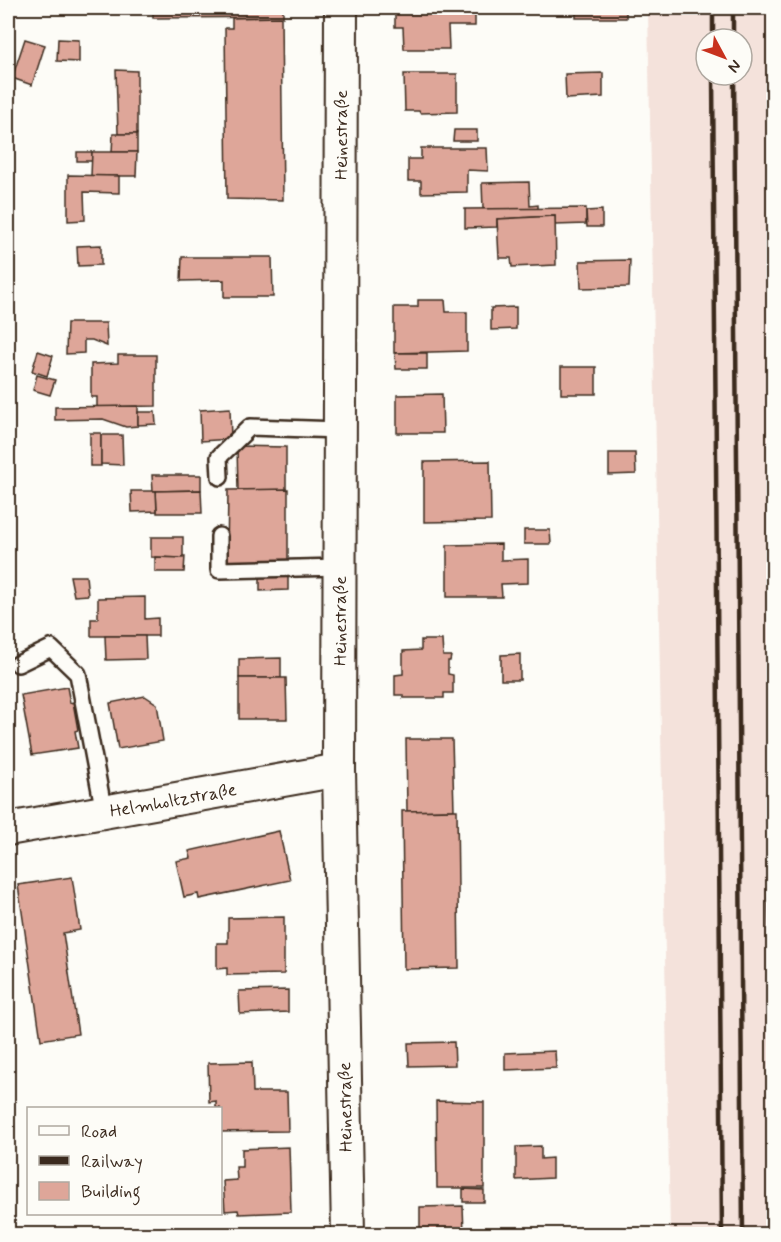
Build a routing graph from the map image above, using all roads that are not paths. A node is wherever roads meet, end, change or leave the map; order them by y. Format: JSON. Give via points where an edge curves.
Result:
{"nodes":[{"id":1,"x":341,"y":8,"type":"edge"},
{"id":2,"x":340,"y":430,"type":"junction"},
{"id":3,"x":220,"y":477,"type":"dead end"},
{"id":4,"x":219,"y":536,"type":"dead end"},
{"id":5,"x":340,"y":567,"type":"junction"},
{"id":6,"x":18,"y":664,"type":"dead end"},
{"id":7,"x":339,"y":770,"type":"junction"},
{"id":8,"x":104,"y":812,"type":"junction"},
{"id":9,"x":8,"y":829,"type":"edge"},
{"id":10,"x":348,"y":1234,"type":"edge"}],
"edges":[{"from":1,"to":2,"type":"street","name":"Heinestraße"},
{"from":2,"to":3,"type":"lane","via":[[250,427],[219,457]]},
{"from":2,"to":5,"type":"street","name":"Heinestraße"},
{"from":4,"to":5,"type":"lane","via":[[219,570]]},
{"from":5,"to":7,"type":"street","name":"Heinestraße"},
{"from":6,"to":8,"type":"lane","via":[[51,648],[78,674]]},
{"from":7,"to":8,"type":"street","name":"Helmholtzstraße"},
{"from":7,"to":10,"type":"street","name":"Heinestraße"},
{"from":8,"to":9,"type":"street","name":"Helmholtzstraße"}]}
